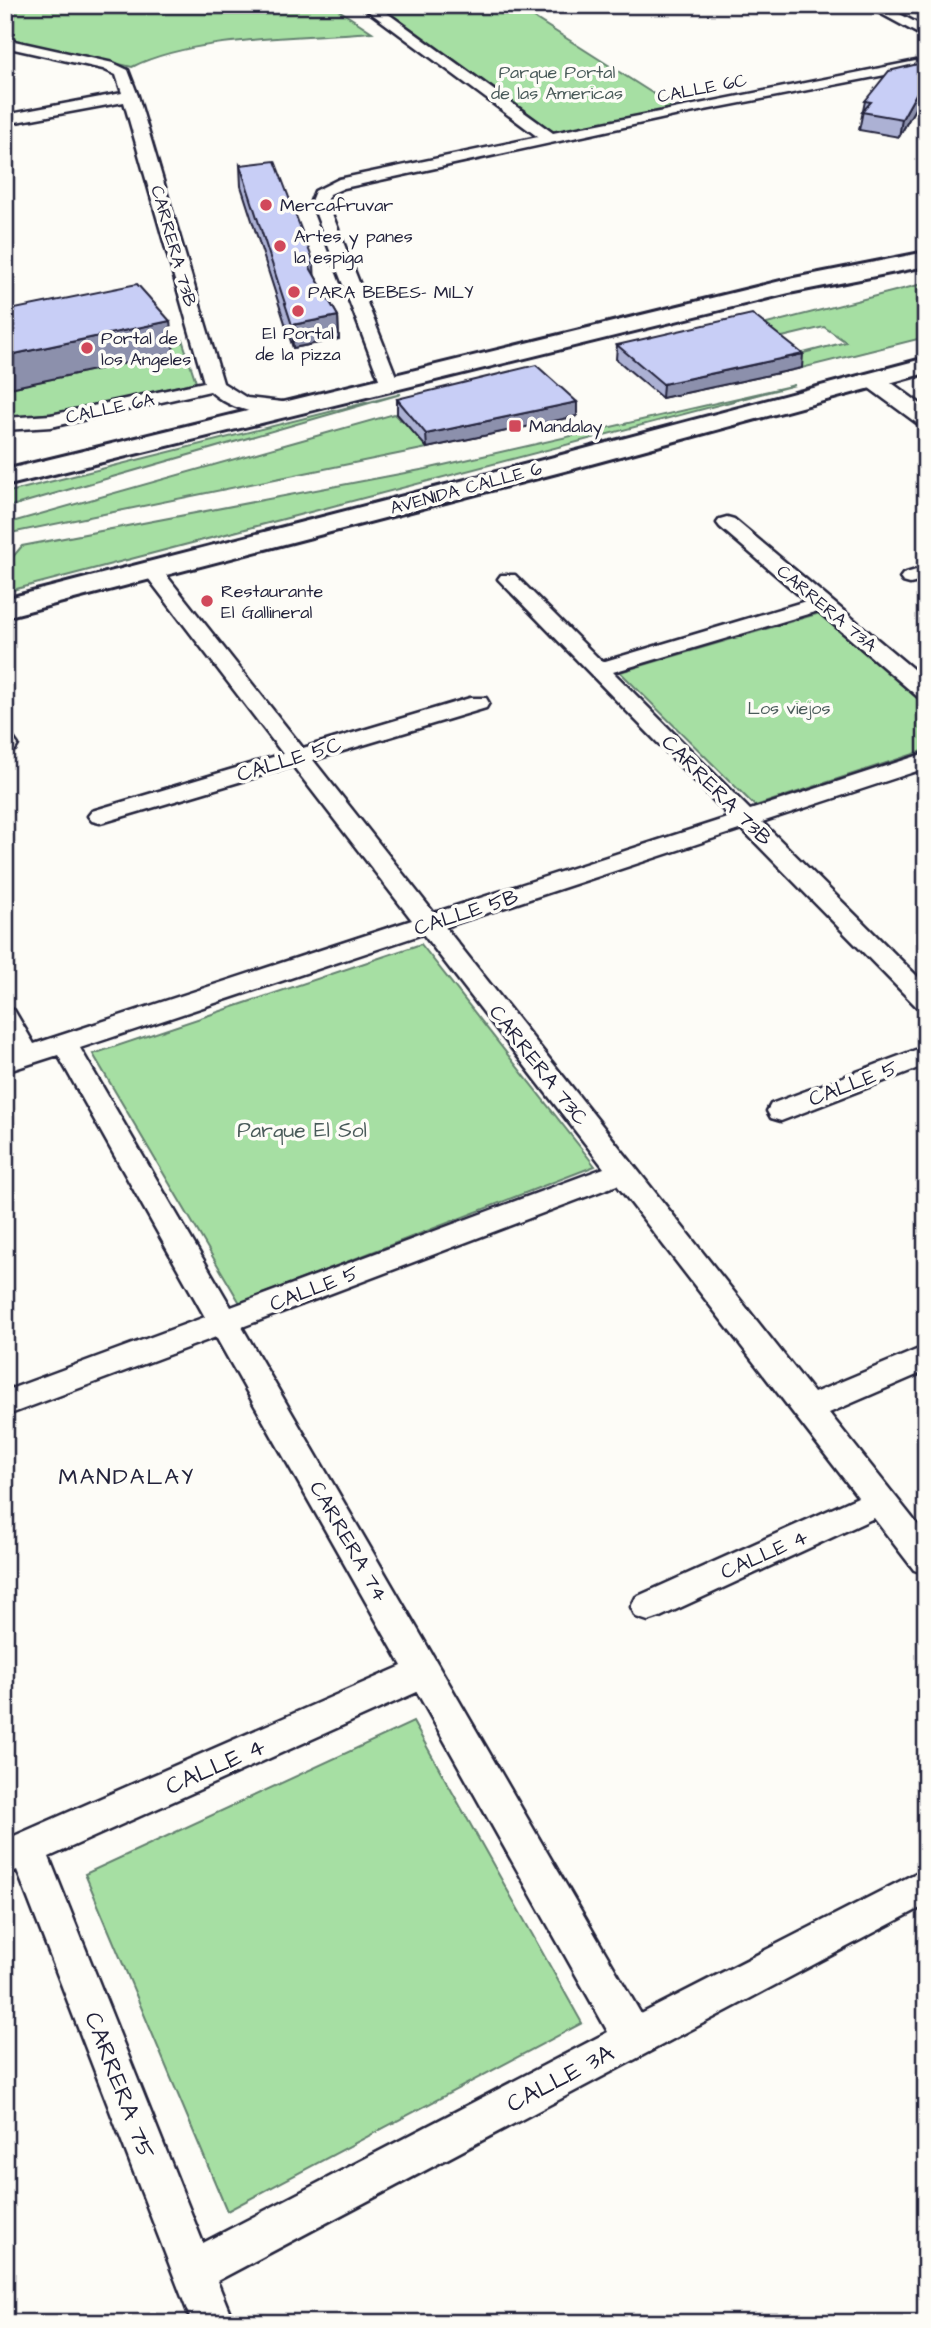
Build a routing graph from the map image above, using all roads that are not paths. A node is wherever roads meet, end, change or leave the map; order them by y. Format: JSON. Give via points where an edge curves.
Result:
{"nodes":[{"id":1,"x":367,"y":5,"type":"edge"},
{"id":2,"x":872,"y":5,"type":"edge"},
{"id":3,"x":926,"y":34,"type":"edge"},
{"id":4,"x":5,"y":43,"type":"edge"},
{"id":5,"x":926,"y":63,"type":"edge"},
{"id":6,"x":131,"y":96,"type":"junction"},
{"id":7,"x":5,"y":120,"type":"edge"},
{"id":8,"x":551,"y":139,"type":"junction"},
{"id":9,"x":926,"y":248,"type":"edge"},
{"id":10,"x":926,"y":259,"type":"edge"},
{"id":11,"x":789,"y":286,"type":"junction"},
{"id":12,"x":926,"y":367,"type":"edge"},
{"id":13,"x":873,"y":380,"type":"junction"},
{"id":14,"x":390,"y":384,"type":"junction"},
{"id":15,"x":214,"y":385,"type":"junction"},
{"id":16,"x":292,"y":408,"type":"junction"},
{"id":17,"x":926,"y":419,"type":"edge"},
{"id":18,"x":5,"y":424,"type":"edge"},
{"id":19,"x":5,"y":478,"type":"edge"},
{"id":20,"x":727,"y":523,"type":"dead end"},
{"id":21,"x":152,"y":570,"type":"junction"},
{"id":22,"x":508,"y":579,"type":"dead end"},
{"id":23,"x":821,"y":603,"type":"junction"},
{"id":24,"x":5,"y":608,"type":"edge"},
{"id":25,"x":598,"y":670,"type":"junction"},
{"id":26,"x":926,"y":692,"type":"edge"},
{"id":27,"x":478,"y":703,"type":"dead end"},
{"id":28,"x":298,"y":757,"type":"junction"},
{"id":29,"x":926,"y":761,"type":"edge"},
{"id":30,"x":100,"y":816,"type":"dead end"},
{"id":31,"x":746,"y":820,"type":"junction"},
{"id":32,"x":429,"y":924,"type":"junction"},
{"id":33,"x":926,"y":1001,"type":"edge"},
{"id":34,"x":5,"y":1016,"type":"edge"},
{"id":35,"x":64,"y":1043,"type":"junction"},
{"id":36,"x":926,"y":1055,"type":"edge"},
{"id":37,"x":16,"y":1059,"type":"edge"},
{"id":38,"x":781,"y":1111,"type":"dead end"},
{"id":39,"x":623,"y":1172,"type":"junction"},
{"id":40,"x":223,"y":1322,"type":"junction"},
{"id":41,"x":926,"y":1357,"type":"edge"},
{"id":42,"x":5,"y":1404,"type":"edge"},
{"id":43,"x":808,"y":1409,"type":"junction"},
{"id":44,"x":880,"y":1501,"type":"junction"},
{"id":45,"x":926,"y":1560,"type":"edge"},
{"id":46,"x":648,"y":1607,"type":"dead end"},
{"id":47,"x":424,"y":1673,"type":"junction"},
{"id":48,"x":16,"y":1853,"type":"edge"},
{"id":49,"x":926,"y":1885,"type":"edge"},
{"id":50,"x":634,"y":2039,"type":"junction"},
{"id":51,"x":193,"y":2271,"type":"junction"},
{"id":52,"x":213,"y":2323,"type":"edge"}],
"edges":[{"from":1,"to":8,"type":"street"},
{"from":2,"to":3,"type":"street"},
{"from":4,"to":6,"type":"street","name":"CARRERA 73B","via":[[117,69]]},
{"from":5,"to":8,"type":"street","name":"CALLE 6C"},
{"from":6,"to":7,"type":"street"},
{"from":6,"to":15,"type":"street","name":"CARRERA 73B"},
{"from":8,"to":14,"type":"street","name":"CALLE 6C","via":[[323,191],[319,201]]},
{"from":9,"to":11,"type":"highway"},
{"from":10,"to":11,"type":"highway"},
{"from":11,"to":14,"type":"highway"},
{"from":12,"to":13,"type":"highway","name":"AVENIDA CALLE 6"},
{"from":13,"to":17,"type":"street"},
{"from":13,"to":21,"type":"highway","name":"AVENIDA CALLE 6"},
{"from":14,"to":16,"type":"highway"},
{"from":15,"to":16,"type":"street","via":[[247,405]]},
{"from":15,"to":18,"type":"street","name":"CALLE 6A","via":[[51,421]]},
{"from":16,"to":19,"type":"highway"},
{"from":20,"to":23,"type":"street","name":"CARRERA 73A"},
{"from":21,"to":24,"type":"highway","name":"AVENIDA CALLE 6"},
{"from":21,"to":28,"type":"street","name":"CARRERA 73C"},
{"from":22,"to":25,"type":"street","name":"CARRERA 73B"},
{"from":23,"to":25,"type":"street"},
{"from":23,"to":26,"type":"street","name":"CARRERA 73A"},
{"from":25,"to":31,"type":"street","name":"CARRERA 73B"},
{"from":27,"to":28,"type":"street","name":"CALLE 5C"},
{"from":28,"to":30,"type":"street","name":"CALLE 5C"},
{"from":28,"to":32,"type":"street","name":"CARRERA 73C"},
{"from":29,"to":31,"type":"street","name":"CALLE 5B"},
{"from":31,"to":32,"type":"street","name":"CALLE 5B"},
{"from":31,"to":33,"type":"street","name":"CARRERA 73B"},
{"from":32,"to":35,"type":"street","name":"CALLE 5B"},
{"from":32,"to":39,"type":"street","name":"CARRERA 73C"},
{"from":34,"to":37,"type":"street"},
{"from":35,"to":37,"type":"street","name":"CALLE 5B"},
{"from":35,"to":40,"type":"street","name":"CARRERA 74"},
{"from":36,"to":38,"type":"street","name":"CALLE 5"},
{"from":39,"to":40,"type":"street","name":"CALLE 5"},
{"from":39,"to":43,"type":"street","name":"CARRERA 73C"},
{"from":40,"to":42,"type":"street","name":"CALLE 5"},
{"from":40,"to":47,"type":"street","name":"CARRERA 74"},
{"from":41,"to":43,"type":"street"},
{"from":43,"to":44,"type":"street","name":"CARRERA 73C"},
{"from":44,"to":45,"type":"street","name":"CARRERA 73C"},
{"from":44,"to":46,"type":"street","name":"CALLE 4"},
{"from":47,"to":48,"type":"street","name":"CALLE 4"},
{"from":47,"to":50,"type":"street","name":"CARRERA 74"},
{"from":48,"to":51,"type":"street","name":"CARRERA 75"},
{"from":49,"to":50,"type":"street","name":"CALLE 3A"},
{"from":50,"to":51,"type":"street","name":"CALLE 3A"},
{"from":51,"to":52,"type":"street","name":"CARRERA 75"}]}
